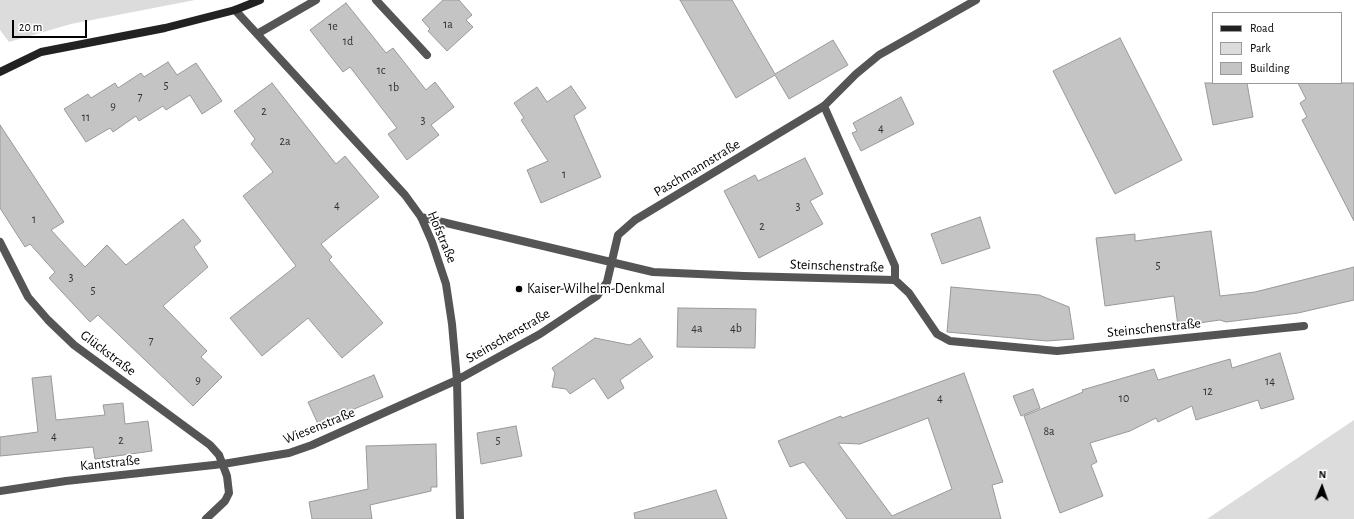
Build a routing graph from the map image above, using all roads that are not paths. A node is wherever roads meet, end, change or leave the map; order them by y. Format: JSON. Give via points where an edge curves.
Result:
{"nodes":[{"id":1,"x":260,"y":0,"type":"edge"},
{"id":2,"x":316,"y":0,"type":"edge"},
{"id":3,"x":376,"y":0,"type":"edge"},
{"id":4,"x":976,"y":0,"type":"edge"},
{"id":5,"x":235,"y":10,"type":"junction"},
{"id":6,"x":256,"y":34,"type":"junction"},
{"id":7,"x":427,"y":55,"type":"dead end"},
{"id":8,"x":0,"y":72,"type":"edge"},
{"id":9,"x":824,"y":106,"type":"junction"},
{"id":10,"x":421,"y":217,"type":"junction"},
{"id":11,"x":0,"y":242,"type":"edge"},
{"id":12,"x":611,"y":263,"type":"junction"},
{"id":13,"x":895,"y":280,"type":"junction"},
{"id":14,"x":1304,"y":326,"type":"dead end"},
{"id":15,"x":457,"y":380,"type":"junction"},
{"id":16,"x":223,"y":464,"type":"junction"},
{"id":17,"x":0,"y":490,"type":"edge"},
{"id":18,"x":206,"y":519,"type":"edge"},
{"id":19,"x":460,"y":519,"type":"edge"}],
"edges":[{"from":1,"to":5,"type":"main road"},
{"from":2,"to":6,"type":"street"},
{"from":3,"to":7,"type":"street"},
{"from":4,"to":9,"type":"street","name":"Paschmannstraße","via":[[879,55]]},
{"from":5,"to":6,"type":"street","name":"Hofstraße"},
{"from":5,"to":8,"type":"main road","via":[[165,28],[41,52]]},
{"from":6,"to":10,"type":"street","name":"Hofstraße","via":[[405,195]]},
{"from":9,"to":12,"type":"street","name":"Paschmannstraße","via":[[635,220],[618,235]]},
{"from":9,"to":13,"type":"street","via":[[895,266]]},
{"from":10,"to":12,"type":"street"},
{"from":10,"to":15,"type":"street","name":"Hofstraße","via":[[446,284]]},
{"from":11,"to":16,"type":"street","name":"Glückstraße","via":[[28,297],[48,320],[74,345],[210,446],[219,455]]},
{"from":12,"to":13,"type":"street","name":"Steinschenstraße","via":[[653,272]]},
{"from":12,"to":15,"type":"street","name":"Steinschenstraße","via":[[607,282],[597,296],[540,334]]},
{"from":13,"to":14,"type":"street","name":"Steinschenstraße","via":[[909,293],[937,334],[950,341],[1057,351]]},
{"from":15,"to":16,"type":"street","name":"Wiesenstraße","via":[[312,445],[289,453]]},
{"from":15,"to":19,"type":"street","name":"Hofstraße"},
{"from":16,"to":17,"type":"street","name":"Kantstraße"},
{"from":16,"to":18,"type":"street","via":[[229,493],[225,501]]}]}
